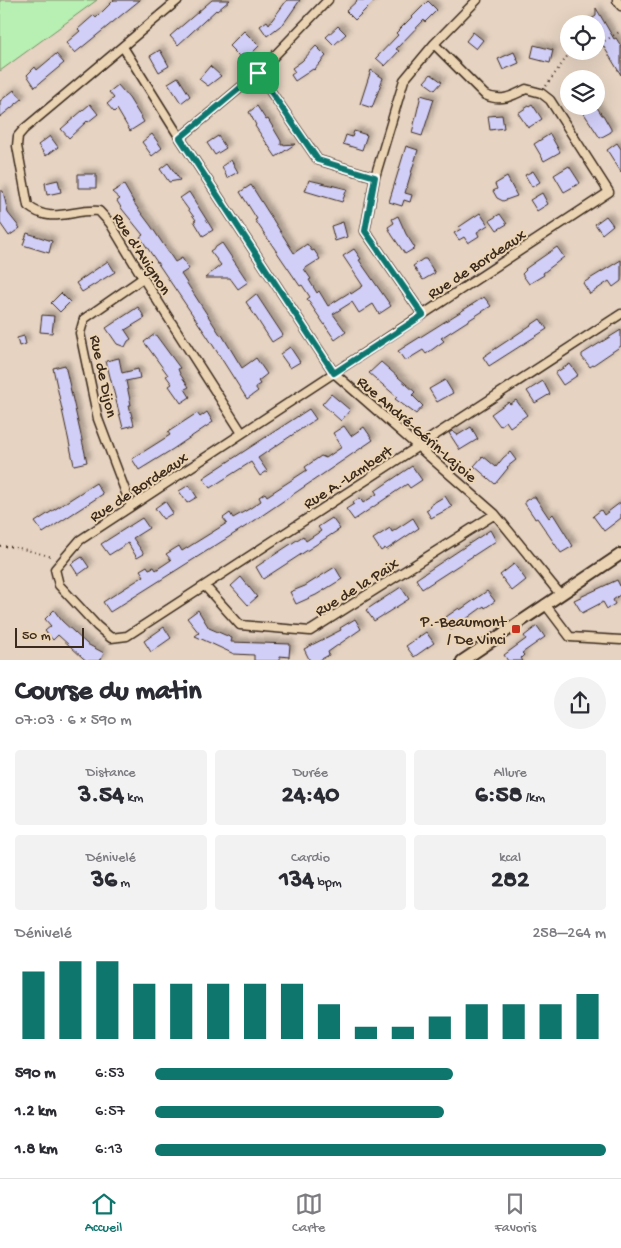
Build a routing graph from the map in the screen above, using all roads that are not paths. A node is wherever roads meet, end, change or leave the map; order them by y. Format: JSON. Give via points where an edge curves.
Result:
{"nodes":[{"id":1,"x":178,"y":0,"type":"edge"},
{"id":2,"x":328,"y":0,"type":"edge"},
{"id":3,"x":477,"y":0,"type":"edge"},
{"id":4,"x":617,"y":0,"type":"edge"},
{"id":5,"x":621,"y":6,"type":"edge"},
{"id":6,"x":434,"y":44,"type":"junction"},
{"id":7,"x":123,"y":47,"type":"junction"},
{"id":8,"x":258,"y":73,"type":"junction"},
{"id":9,"x":180,"y":138,"type":"junction"},
{"id":10,"x":375,"y":177,"type":"junction"},
{"id":11,"x":143,"y":278,"type":"junction"},
{"id":12,"x":621,"y":314,"type":"edge"},
{"id":13,"x":423,"y":315,"type":"junction"},
{"id":14,"x":334,"y":373,"type":"junction"},
{"id":15,"x":242,"y":433,"type":"junction"},
{"id":16,"x":418,"y":446,"type":"junction"},
{"id":17,"x":131,"y":506,"type":"junction"},
{"id":18,"x":495,"y":514,"type":"junction"},
{"id":19,"x":621,"y":554,"type":"edge"},
{"id":20,"x":205,"y":586,"type":"junction"},
{"id":21,"x":560,"y":594,"type":"junction"},
{"id":22,"x":545,"y":604,"type":"junction"},
{"id":23,"x":111,"y":638,"type":"joint"},
{"id":24,"x":621,"y":640,"type":"edge"},
{"id":25,"x":462,"y":660,"type":"edge"}],
"edges":[{"from":1,"to":7,"type":"street","name":"Rue d'Avignon"},
{"from":2,"to":8,"type":"street"},
{"from":3,"to":6,"type":"street"},
{"from":4,"to":5,"type":"street"},
{"from":6,"to":10,"type":"street","via":[[404,80]]},
{"from":6,"to":13,"type":"street","name":"Rue de Bordeaux","via":[[485,95],[495,100],[526,89],[541,93],[550,100],[609,192]]},
{"from":7,"to":9,"type":"street","name":"Rue André-Gérin-Lajoie"},
{"from":7,"to":11,"type":"street","name":"Rue d'Avignon","via":[[24,129],[16,146],[28,206],[37,213],[50,216],[99,211],[110,223]]},
{"from":8,"to":9,"type":"street"},
{"from":8,"to":10,"type":"street","via":[[318,160]]},
{"from":9,"to":14,"type":"street","name":"Rue André-Gérin-Lajoie"},
{"from":10,"to":13,"type":"street","via":[[365,231]]},
{"from":11,"to":15,"type":"street","name":"Rue d'Avignon"},
{"from":11,"to":17,"type":"street","name":"Rue de Dijon","via":[[84,319],[80,333],[98,419]]},
{"from":12,"to":16,"type":"street","name":"Rue A.-Lambert"},
{"from":13,"to":14,"type":"street","name":"Rue de Bordeaux"},
{"from":14,"to":15,"type":"street","name":"Rue de Bordeaux"},
{"from":14,"to":16,"type":"street","name":"Rue André-Gérin-Lajoie"},
{"from":15,"to":17,"type":"street","name":"Rue de Bordeaux"},
{"from":16,"to":18,"type":"street","name":"Rue André-Gérin-Lajoie"},
{"from":16,"to":20,"type":"street","name":"Rue A.-Lambert"},
{"from":17,"to":23,"type":"street","name":"Rue de Bordeaux","via":[[80,540],[55,568],[58,585]]},
{"from":18,"to":20,"type":"street","name":"Rue de la Paix","via":[[310,631],[240,625]]},
{"from":18,"to":21,"type":"street","name":"Rue André-Gérin-Lajoie"},
{"from":19,"to":21,"type":"main road"},
{"from":20,"to":23,"type":"street","name":"Rue A.-Lambert","via":[[127,636]]},
{"from":21,"to":22,"type":"main road"},
{"from":22,"to":24,"type":"street","via":[[570,637]]},
{"from":22,"to":25,"type":"main road"}]}
